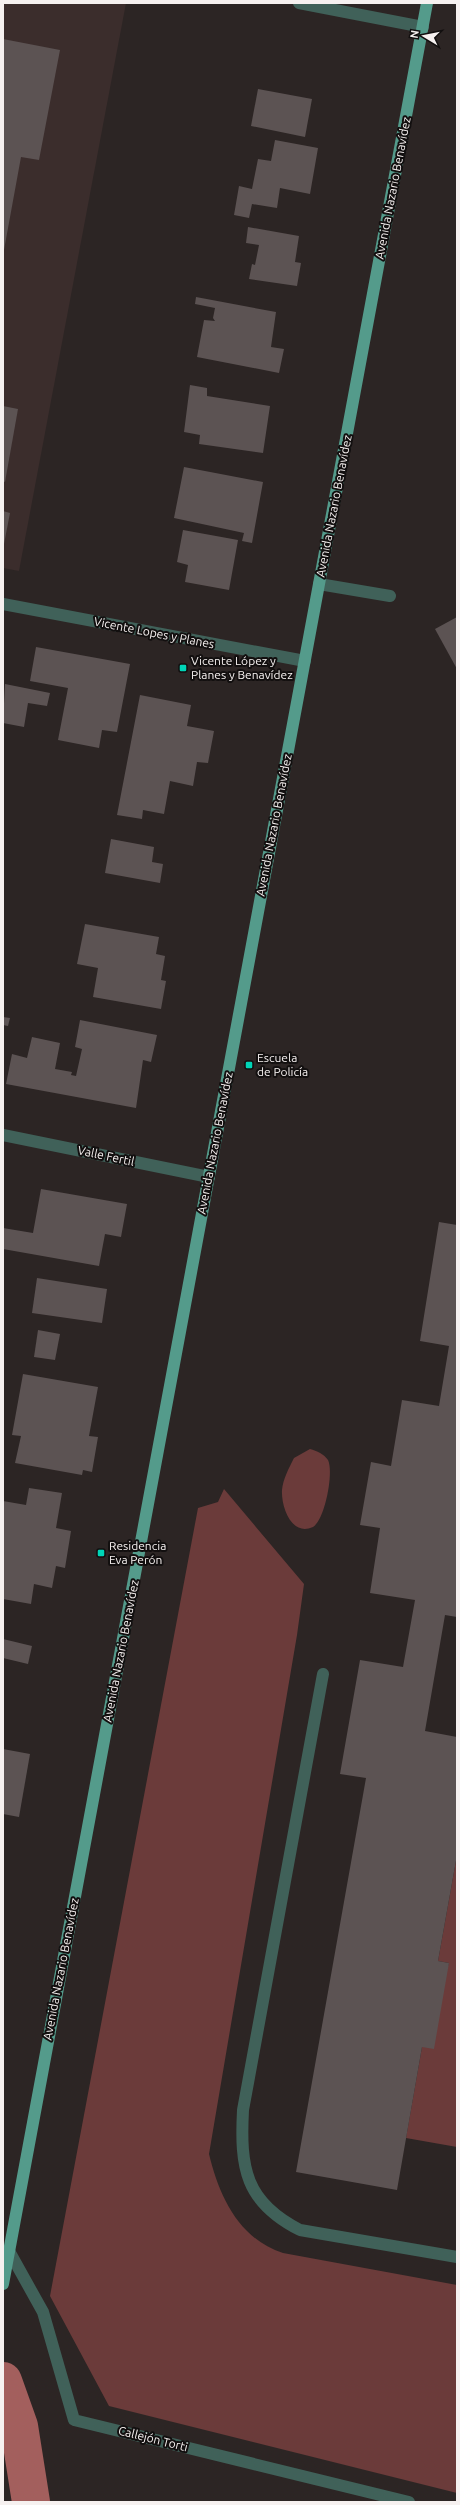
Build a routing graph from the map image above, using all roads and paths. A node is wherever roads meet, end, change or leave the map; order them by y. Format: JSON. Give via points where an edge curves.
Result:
{"nodes":[{"id":1,"x":299,"y":3,"type":"edge"},
{"id":2,"x":428,"y":3,"type":"edge"},
{"id":3,"x":423,"y":27,"type":"junction"},
{"id":4,"x":319,"y":584,"type":"junction"},
{"id":5,"x":390,"y":596,"type":"dead end"},
{"id":6,"x":3,"y":604,"type":"edge"},
{"id":7,"x":304,"y":661,"type":"junction"},
{"id":8,"x":3,"y":1135,"type":"edge"},
{"id":9,"x":209,"y":1177,"type":"junction"},
{"id":10,"x":323,"y":1674,"type":"dead end"},
{"id":11,"x":9,"y":2251,"type":"junction"},
{"id":12,"x":457,"y":2257,"type":"edge"},
{"id":13,"x":3,"y":2284,"type":"edge"},
{"id":14,"x":409,"y":2502,"type":"edge"}],
"edges":[{"from":1,"to":3,"type":"street"},
{"from":2,"to":3,"type":"main road","name":"Avenida Nazario Benavídez"},
{"from":3,"to":4,"type":"main road","name":"Avenida Nazario Benavídez"},
{"from":4,"to":5,"type":"street"},
{"from":4,"to":7,"type":"main road","name":"Avenida Nazario Benavídez"},
{"from":6,"to":7,"type":"street","name":"Vicente Lopes y Planes"},
{"from":7,"to":9,"type":"main road","name":"Avenida Nazario Benavídez"},
{"from":8,"to":9,"type":"street","name":"Valle Fertil"},
{"from":9,"to":11,"type":"main road","name":"Avenida Nazario Benavídez"},
{"from":10,"to":12,"type":"street","via":[[243,2110],[241,2141],[246,2173],[260,2201],[278,2219],[300,2230]]},
{"from":11,"to":13,"type":"main road","name":"Avenida Nazario Benavídez"},
{"from":11,"to":14,"type":"street","name":"Callejón Torti","via":[[43,2312],[74,2420]]}]}
